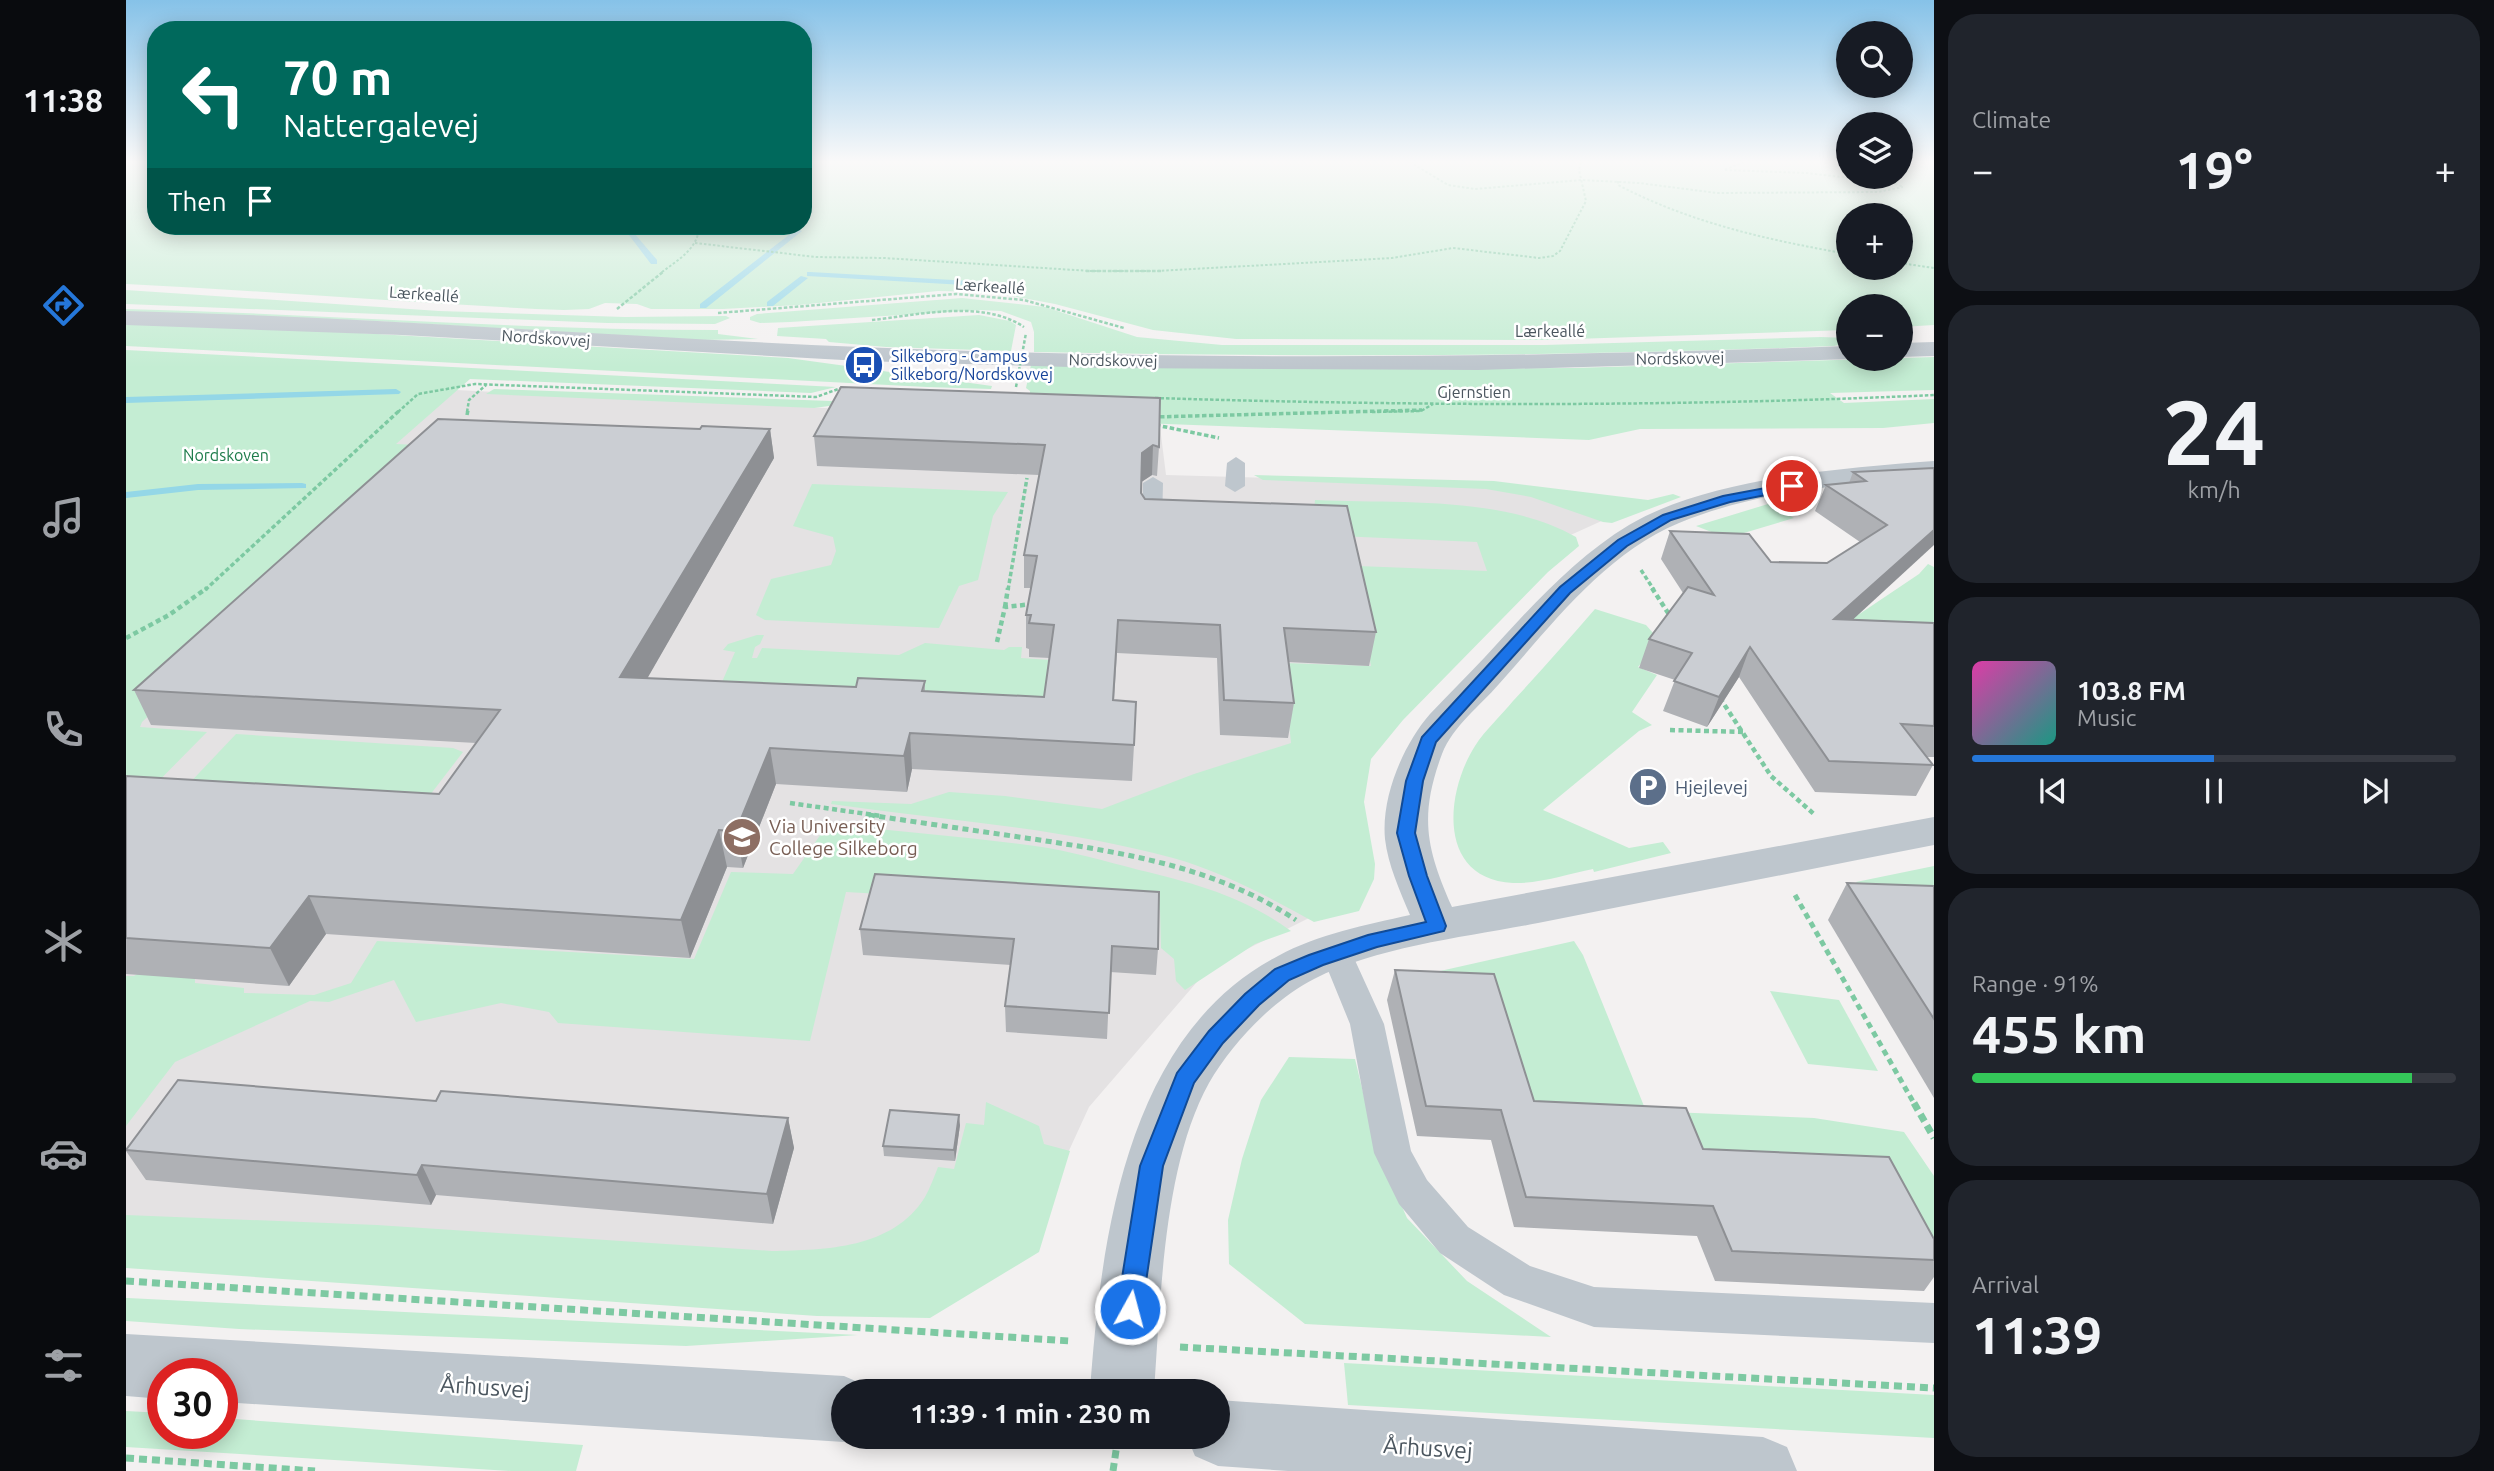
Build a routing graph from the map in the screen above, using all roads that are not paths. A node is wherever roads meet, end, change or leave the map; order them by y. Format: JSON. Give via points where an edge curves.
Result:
{"nodes":[{"id":1,"x":126,"y":318,"type":"edge"},
{"id":2,"x":1934,"y":349,"type":"edge"},
{"id":3,"x":1913,"y":350,"type":"edge"},
{"id":4,"x":1836,"y":353,"type":"edge"},
{"id":5,"x":1236,"y":463,"type":"dead end"},
{"id":6,"x":1934,"y":469,"type":"edge"},
{"id":7,"x":1153,"y":483,"type":"edge"},
{"id":8,"x":1235,"y":486,"type":"dead end"},
{"id":9,"x":1152,"y":524,"type":"edge"},
{"id":10,"x":1934,"y":831,"type":"edge"},
{"id":11,"x":1437,"y":926,"type":"junction"},
{"id":12,"x":1319,"y":939,"type":"junction"},
{"id":13,"x":1934,"y":1323,"type":"edge"},
{"id":14,"x":126,"y":1365,"type":"edge"},
{"id":15,"x":1124,"y":1368,"type":"edge"},
{"id":16,"x":831,"y":1408,"type":"edge"},
{"id":17,"x":1230,"y":1434,"type":"edge"},
{"id":18,"x":1763,"y":1471,"type":"edge"}],
"edges":[{"from":1,"to":4,"type":"street","name":"Nordskovvej","via":[[862,354],[1116,361],[1467,362]]},
{"from":2,"to":3,"type":"street"},
{"from":5,"to":8,"type":"lane"},
{"from":6,"to":11,"type":"street","via":[[1845,476],[1727,498],[1667,518],[1623,543],[1565,590],[1428,741],[1406,833]]},
{"from":7,"to":9,"type":"lane"},
{"from":10,"to":11,"type":"street"},
{"from":11,"to":12,"type":"street","via":[[1375,940]]},
{"from":12,"to":13,"type":"lane","via":[[1367,1024],[1392,1153],[1413,1192],[1454,1240],[1518,1280],[1594,1307]]},
{"from":12,"to":15,"type":"street","via":[[1252,999],[1216,1037],[1185,1080],[1151,1166]]},
{"from":14,"to":16,"type":"street","name":"Århusvej"},
{"from":17,"to":18,"type":"street","name":"Århusvej"}]}
